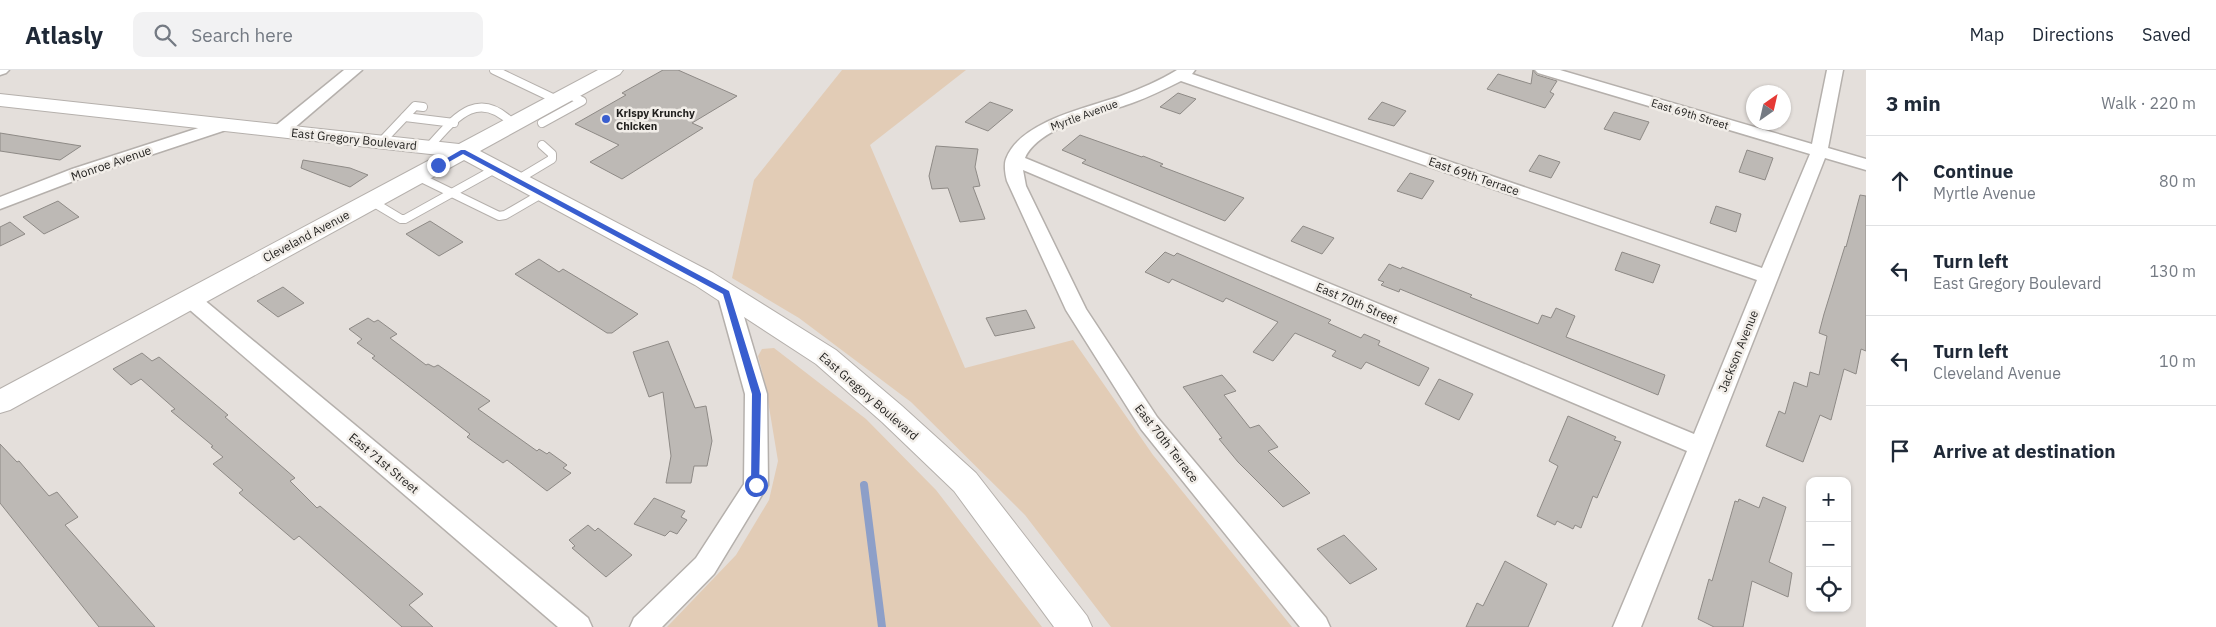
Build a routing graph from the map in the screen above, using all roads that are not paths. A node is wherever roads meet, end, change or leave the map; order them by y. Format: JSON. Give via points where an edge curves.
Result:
{"nodes":[{"id":1,"x":354,"y":70,"type":"edge"},
{"id":2,"x":495,"y":70,"type":"edge"},
{"id":3,"x":612,"y":70,"type":"edge"},
{"id":4,"x":1543,"y":70,"type":"edge"},
{"id":5,"x":1835,"y":70,"type":"edge"},
{"id":6,"x":1184,"y":72,"type":"edge"},
{"id":7,"x":0,"y":100,"type":"edge"},
{"id":8,"x":423,"y":107,"type":"dead end"},
{"id":9,"x":559,"y":108,"type":"junction"},
{"id":10,"x":456,"y":109,"type":"dead end"},
{"id":11,"x":466,"y":110,"type":"junction"},
{"id":12,"x":404,"y":117,"type":"junction"},
{"id":13,"x":454,"y":123,"type":"junction"},
{"id":14,"x":542,"y":123,"type":"dead end"},
{"id":15,"x":512,"y":124,"type":"junction"},
{"id":16,"x":223,"y":125,"type":"junction"},
{"id":17,"x":280,"y":131,"type":"junction"},
{"id":18,"x":381,"y":142,"type":"junction"},
{"id":19,"x":556,"y":142,"type":"dead end"},
{"id":20,"x":542,"y":145,"type":"dead end"},
{"id":21,"x":428,"y":148,"type":"junction"},
{"id":22,"x":463,"y":151,"type":"junction"},
{"id":23,"x":1819,"y":152,"type":"junction"},
{"id":24,"x":552,"y":154,"type":"junction"},
{"id":25,"x":1014,"y":160,"type":"junction"},
{"id":26,"x":1866,"y":165,"type":"edge"},
{"id":27,"x":506,"y":174,"type":"junction"},
{"id":28,"x":417,"y":176,"type":"junction"},
{"id":29,"x":452,"y":193,"type":"junction"},
{"id":30,"x":543,"y":193,"type":"junction"},
{"id":31,"x":371,"y":202,"type":"junction"},
{"id":32,"x":0,"y":203,"type":"edge"},
{"id":33,"x":1768,"y":277,"type":"junction"},
{"id":34,"x":727,"y":293,"type":"junction"},
{"id":35,"x":190,"y":299,"type":"junction"},
{"id":36,"x":0,"y":402,"type":"edge"},
{"id":37,"x":1699,"y":446,"type":"junction"},
{"id":38,"x":578,"y":627,"type":"edge"},
{"id":39,"x":644,"y":627,"type":"edge"},
{"id":40,"x":1075,"y":627,"type":"edge"},
{"id":41,"x":1316,"y":627,"type":"edge"},
{"id":42,"x":1627,"y":627,"type":"edge"}],
"edges":[{"from":1,"to":17,"type":"street"},
{"from":2,"to":9,"type":"lane"},
{"from":3,"to":9,"type":"main road","name":"Cleveland Avenue"},
{"from":4,"to":23,"type":"street","name":"East 69th Street"},
{"from":5,"to":23,"type":"street","name":"Jackson Avenue"},
{"from":6,"to":25,"type":"street","name":"Myrtle Avenue","via":[[1141,94],[1045,128],[1021,148]]},
{"from":6,"to":33,"type":"street","name":"East 69th Terrace"},
{"from":7,"to":16,"type":"main road","name":"East Gregory Boulevard"},
{"from":8,"to":12,"type":"lane","via":[[415,106]]},
{"from":9,"to":14,"type":"lane"},
{"from":9,"to":15,"type":"main road","name":"Cleveland Avenue"},
{"from":10,"to":11,"type":"lane"},
{"from":11,"to":13,"type":"lane"},
{"from":11,"to":15,"type":"lane","via":[[493,107]]},
{"from":12,"to":13,"type":"lane"},
{"from":12,"to":18,"type":"lane"},
{"from":13,"to":21,"type":"lane"},
{"from":15,"to":22,"type":"main road","name":"Cleveland Avenue"},
{"from":16,"to":17,"type":"main road","name":"East Gregory Boulevard"},
{"from":16,"to":32,"type":"street","name":"Monroe Avenue","via":[[78,173]]},
{"from":17,"to":18,"type":"main road","name":"East Gregory Boulevard"},
{"from":18,"to":21,"type":"main road","name":"East Gregory Boulevard"},
{"from":19,"to":24,"type":"lane"},
{"from":20,"to":24,"type":"lane"},
{"from":21,"to":22,"type":"main road","name":"East Gregory Boulevard"},
{"from":22,"to":27,"type":"main road","name":"East Gregory Boulevard"},
{"from":22,"to":28,"type":"main road","name":"Cleveland Avenue"},
{"from":23,"to":26,"type":"street","name":"East 69th Street"},
{"from":23,"to":33,"type":"street","name":"Jackson Avenue"},
{"from":24,"to":27,"type":"lane","via":[[552,158]]},
{"from":25,"to":37,"type":"street","name":"East 70th Street"},
{"from":25,"to":41,"type":"street","name":"East 70th Terrace","via":[[1016,186],[1076,310],[1149,423]]},
{"from":27,"to":29,"type":"lane"},
{"from":27,"to":30,"type":"main road","name":"East Gregory Boulevard"},
{"from":28,"to":29,"type":"lane"},
{"from":28,"to":31,"type":"main road","name":"Cleveland Avenue"},
{"from":29,"to":30,"type":"lane","via":[[498,216]]},
{"from":29,"to":31,"type":"lane","via":[[405,219]]},
{"from":30,"to":34,"type":"main road","name":"East Gregory Boulevard"},
{"from":31,"to":35,"type":"main road","name":"Cleveland Avenue"},
{"from":33,"to":37,"type":"street","name":"Jackson Avenue"},
{"from":34,"to":39,"type":"street","via":[[756,394],[756,485],[705,566]]},
{"from":34,"to":40,"type":"main road","name":"East Gregory Boulevard","via":[[826,357],[964,482]]},
{"from":35,"to":36,"type":"main road","name":"Cleveland Avenue"},
{"from":35,"to":38,"type":"street","name":"East 71st Street"},
{"from":37,"to":42,"type":"street","name":"Jackson Avenue"}]}
